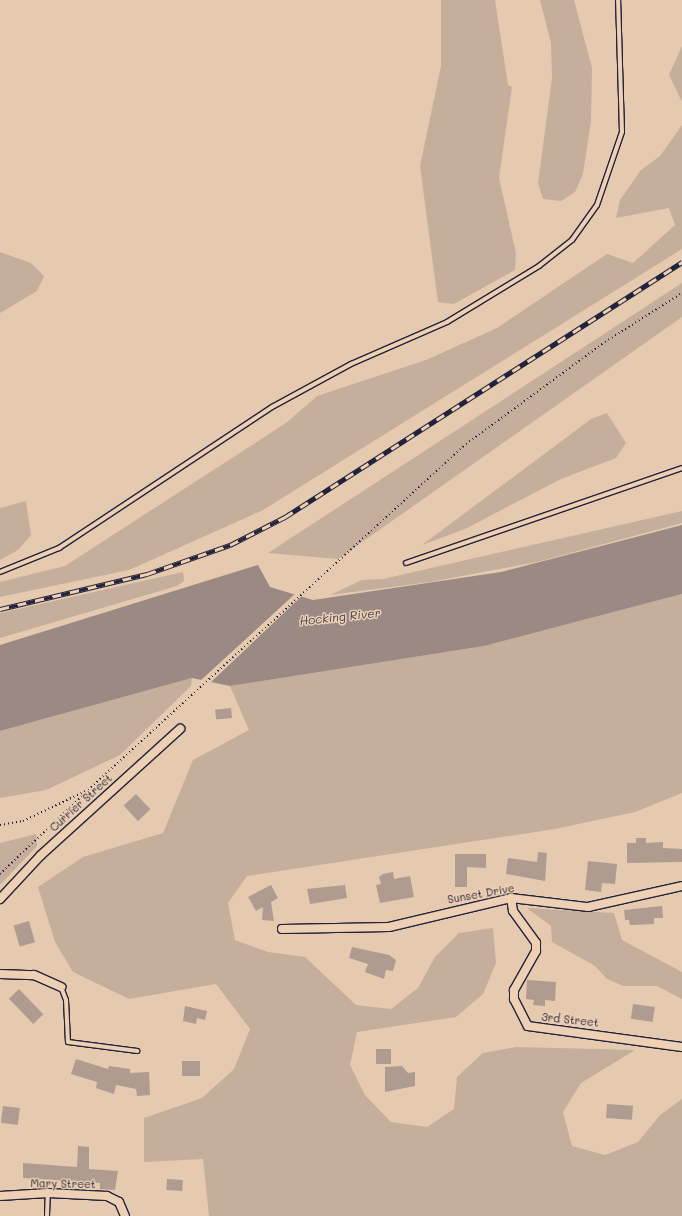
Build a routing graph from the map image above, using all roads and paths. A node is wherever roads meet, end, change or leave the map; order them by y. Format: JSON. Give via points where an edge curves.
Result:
{"nodes":[{"id":1,"x":618,"y":0,"type":"edge"},
{"id":2,"x":682,"y":293,"type":"edge"},
{"id":3,"x":682,"y":468,"type":"edge"},
{"id":4,"x":406,"y":563,"type":"dead end"},
{"id":5,"x":0,"y":572,"type":"edge"},
{"id":6,"x":180,"y":729,"type":"dead end"},
{"id":7,"x":88,"y":790,"type":"junction"},
{"id":8,"x":0,"y":825,"type":"edge"},
{"id":9,"x":0,"y":874,"type":"edge"},
{"id":10,"x":682,"y":886,"type":"edge"},
{"id":11,"x":511,"y":898,"type":"junction"},
{"id":12,"x":0,"y":899,"type":"edge"},
{"id":13,"x":282,"y":929,"type":"dead end"},
{"id":14,"x":0,"y":974,"type":"edge"},
{"id":15,"x":61,"y":987,"type":"joint"},
{"id":16,"x":682,"y":1047,"type":"edge"},
{"id":17,"x":137,"y":1051,"type":"dead end"},
{"id":18,"x":48,"y":1194,"type":"junction"},
{"id":19,"x":0,"y":1196,"type":"edge"},
{"id":20,"x":47,"y":1216,"type":"edge"},
{"id":21,"x":125,"y":1216,"type":"edge"}],
"edges":[{"from":1,"to":5,"type":"lane","via":[[622,132],[598,205],[572,240],[539,266],[447,322],[350,364],[272,407],[59,548]]},
{"from":2,"to":7,"type":"path","via":[[604,342],[466,444],[308,585],[115,769]]},
{"from":3,"to":4,"type":"lane"},
{"from":6,"to":12,"type":"street","name":"Currier Street","via":[[41,855]]},
{"from":7,"to":8,"type":"path","via":[[23,820]]},
{"from":7,"to":9,"type":"path"},
{"from":10,"to":11,"type":"street","name":"Sunset Drive","via":[[588,907]]},
{"from":11,"to":13,"type":"street","name":"Sunset Drive","via":[[388,927]]},
{"from":11,"to":16,"type":"street","name":"3rd Street","via":[[513,911],[536,943],[536,951],[514,990],[514,999],[528,1026]]},
{"from":14,"to":15,"type":"street","via":[[34,975]]},
{"from":15,"to":17,"type":"lane","via":[[66,1000],[68,1042]]},
{"from":18,"to":19,"type":"street","name":"Mary Street"},
{"from":18,"to":20,"type":"lane"},
{"from":18,"to":21,"type":"street","name":"Mary Street","via":[[107,1196],[122,1206]]}]}
